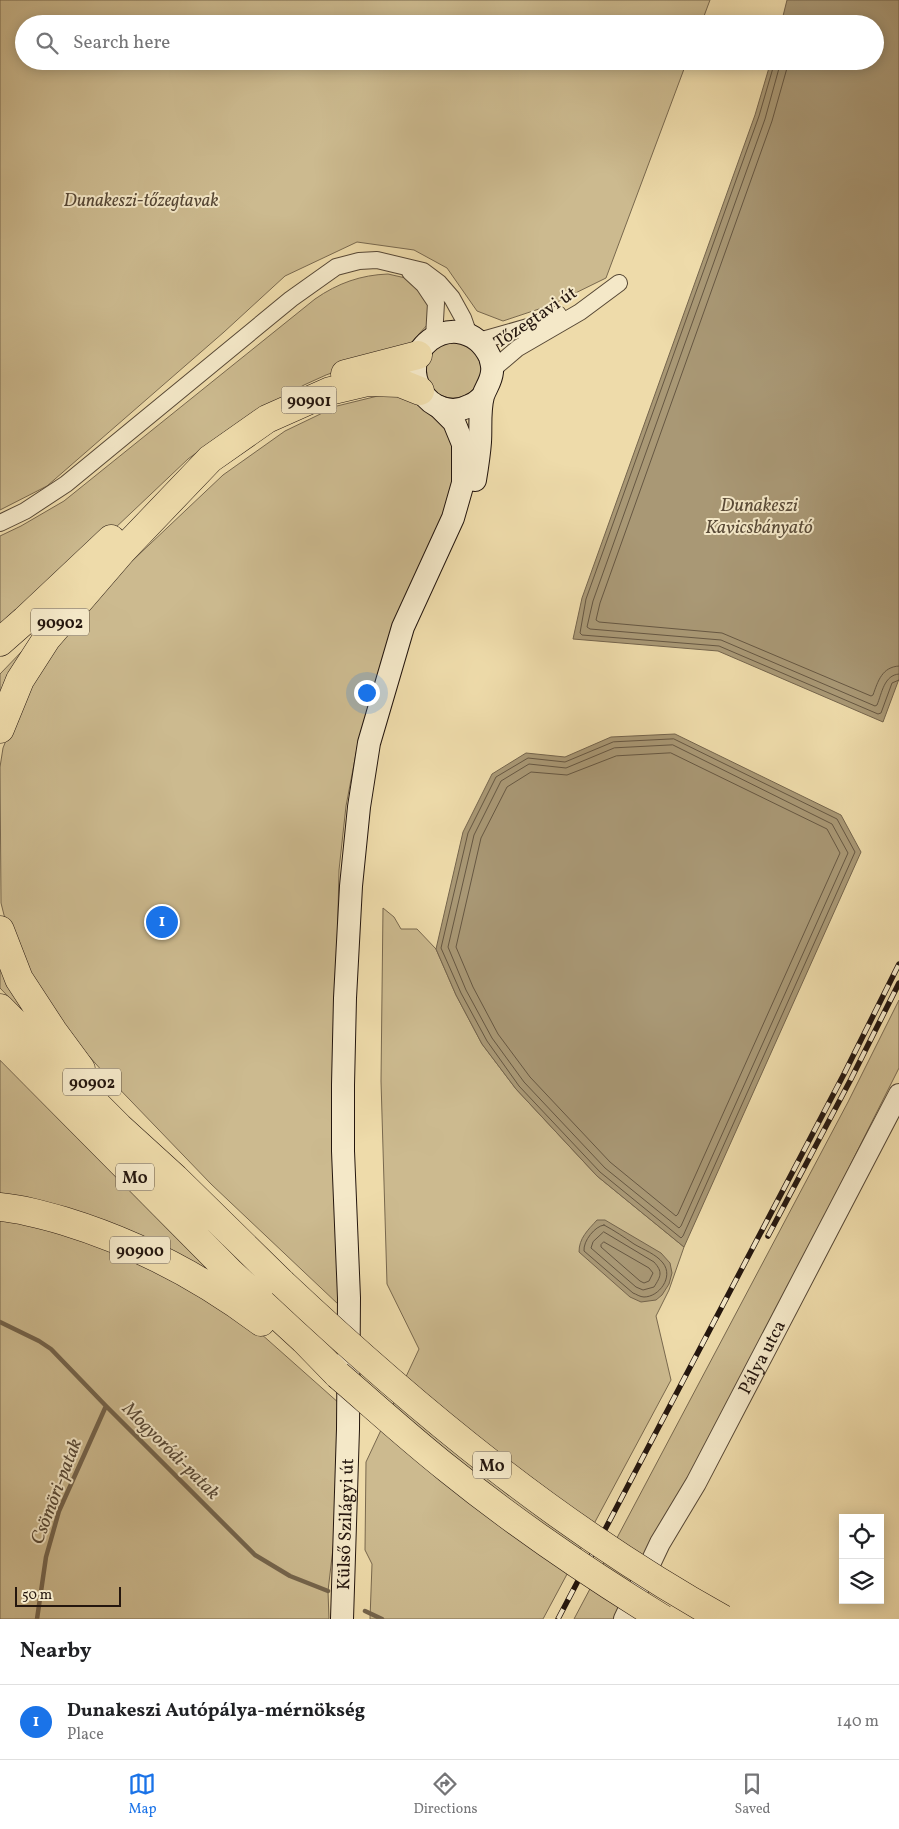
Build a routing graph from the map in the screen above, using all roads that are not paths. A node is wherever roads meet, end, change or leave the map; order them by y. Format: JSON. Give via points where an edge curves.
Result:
{"nodes":[{"id":1,"x":402,"y":265,"type":"junction"},
{"id":2,"x":619,"y":283,"type":"dead end"},
{"id":3,"x":599,"y":297,"type":"junction"},
{"id":4,"x":474,"y":338,"type":"junction"},
{"id":5,"x":426,"y":346,"type":"junction"},
{"id":6,"x":492,"y":370,"type":"junction"},
{"id":7,"x":483,"y":396,"type":"junction"},
{"id":8,"x":430,"y":399,"type":"junction"},
{"id":9,"x":0,"y":523,"type":"edge"},
{"id":10,"x":113,"y":548,"type":"junction"},
{"id":11,"x":0,"y":642,"type":"edge"},
{"id":12,"x":0,"y":663,"type":"edge"},
{"id":13,"x":384,"y":694,"type":"junction"},
{"id":14,"x":0,"y":729,"type":"edge"},
{"id":15,"x":0,"y":930,"type":"edge"},
{"id":16,"x":0,"y":1008,"type":"edge"},
{"id":17,"x":0,"y":1040,"type":"edge"},
{"id":18,"x":899,"y":1094,"type":"edge"},
{"id":19,"x":175,"y":1178,"type":"junction"},
{"id":20,"x":0,"y":1207,"type":"edge"},
{"id":21,"x":270,"y":1319,"type":"junction"},
{"id":22,"x":342,"y":1619,"type":"edge"},
{"id":23,"x":624,"y":1619,"type":"edge"},
{"id":24,"x":663,"y":1619,"type":"edge"},
{"id":25,"x":723,"y":1619,"type":"edge"}],
"edges":[{"from":1,"to":4,"type":"street","via":[[423,271],[439,283],[452,298]]},
{"from":1,"to":5,"type":"street","via":[[424,285],[436,304]]},
{"from":1,"to":9,"type":"street","via":[[377,260],[336,267],[291,298],[66,484]]},
{"from":2,"to":3,"type":"street","name":"Tőzegtavi út"},
{"from":3,"to":4,"type":"street","name":"Tőzegtavi út","via":[[528,327]]},
{"from":3,"to":6,"type":"street","name":"Tőzegtavi út","via":[[580,312],[518,348]]},
{"from":4,"to":5,"type":"main road","via":[[445,332]]},
{"from":4,"to":6,"type":"main road","via":[[486,349]]},
{"from":5,"to":8,"type":"main road","via":[[414,367],[415,380]]},
{"from":5,"to":10,"type":"highway","number":"90901","via":[[317,383],[266,408],[190,460]]},
{"from":6,"to":7,"type":"main road","via":[[490,384]]},
{"from":7,"to":8,"type":"main road","via":[[471,406],[455,410]]},
{"from":7,"to":13,"type":"main road","via":[[474,486],[464,522],[416,635]]},
{"from":8,"to":10,"type":"highway","number":"90901","via":[[400,384],[368,382],[330,391],[266,419],[210,459]]},
{"from":8,"to":13,"type":"main road","via":[[454,422],[463,444],[463,483],[453,518],[403,627]]},
{"from":10,"to":11,"type":"highway"},
{"from":10,"to":12,"type":"highway","number":"90901"},
{"from":10,"to":14,"type":"highway","number":"90902","via":[[20,680]]},
{"from":13,"to":22,"type":"main road","name":"Külső Szilágyi út","via":[[362,776],[350,890],[343,1085],[349,1298]]},
{"from":15,"to":19,"type":"highway","number":"90902","via":[[19,979],[53,1031],[82,1070]]},
{"from":16,"to":19,"type":"highway","number":"M0"},
{"from":17,"to":21,"type":"highway","number":"M0","via":[[231,1274]]},
{"from":18,"to":23,"type":"street","name":"Pálya utca","via":[[696,1483],[660,1543]]},
{"from":19,"to":25,"type":"highway","number":"M0","bridge":true,"via":[[389,1382],[457,1438],[623,1558]]},
{"from":20,"to":21,"type":"highway","number":"90900","via":[[16,1208],[82,1227],[151,1254]]},
{"from":21,"to":24,"type":"highway","number":"M0","bridge":true,"via":[[485,1498],[605,1583]]}]}
